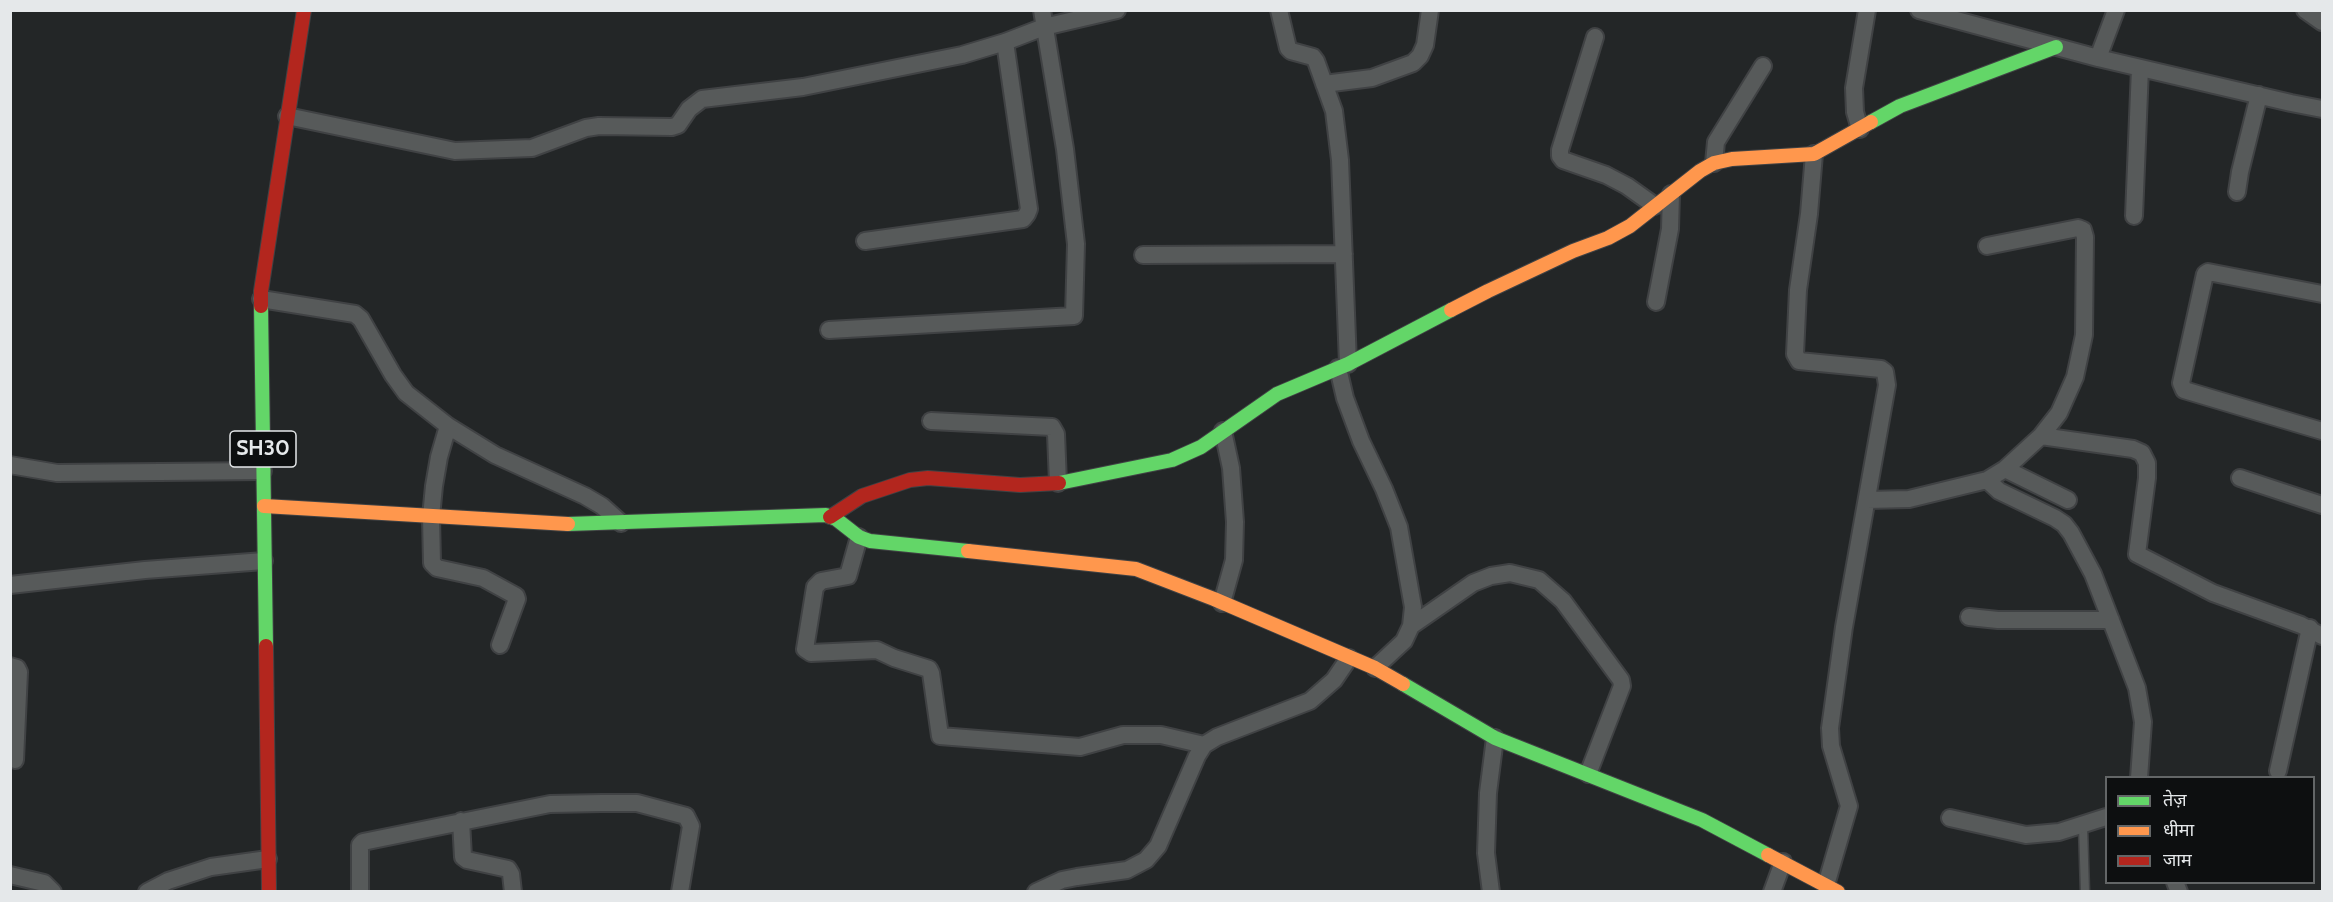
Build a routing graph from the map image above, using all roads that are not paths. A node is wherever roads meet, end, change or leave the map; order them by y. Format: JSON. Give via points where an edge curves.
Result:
{"nodes":[{"id":1,"x":304,"y":10,"type":"edge"},
{"id":2,"x":1117,"y":10,"type":"edge"},
{"id":3,"x":1279,"y":10,"type":"edge"},
{"id":4,"x":1430,"y":10,"type":"edge"},
{"id":5,"x":1867,"y":10,"type":"edge"},
{"id":6,"x":1919,"y":10,"type":"edge"},
{"id":7,"x":2116,"y":10,"type":"edge"},
{"id":8,"x":2305,"y":10,"type":"edge"},
{"id":9,"x":1043,"y":19,"type":"edge"},
{"id":10,"x":2322,"y":22,"type":"edge"},
{"id":11,"x":1595,"y":37,"type":"dead end"},
{"id":12,"x":1005,"y":42,"type":"junction"},
{"id":13,"x":2056,"y":47,"type":"junction"},
{"id":14,"x":2098,"y":58,"type":"junction"},
{"id":15,"x":1763,"y":66,"type":"dead end"},
{"id":16,"x":2140,"y":68,"type":"junction"},
{"id":17,"x":1324,"y":84,"type":"junction"},
{"id":18,"x":2259,"y":95,"type":"junction"},
{"id":19,"x":2322,"y":108,"type":"edge"},
{"id":20,"x":287,"y":116,"type":"junction"},
{"id":21,"x":1860,"y":129,"type":"junction"},
{"id":22,"x":1814,"y":154,"type":"junction"},
{"id":23,"x":1714,"y":164,"type":"junction"},
{"id":24,"x":2237,"y":192,"type":"dead end"},
{"id":25,"x":1671,"y":194,"type":"junction"},
{"id":26,"x":1655,"y":206,"type":"junction"},
{"id":27,"x":2134,"y":216,"type":"dead end"},
{"id":28,"x":865,"y":241,"type":"dead end"},
{"id":29,"x":1988,"y":246,"type":"dead end"},
{"id":30,"x":1344,"y":254,"type":"junction"},
{"id":31,"x":1143,"y":255,"type":"dead end"},
{"id":32,"x":2322,"y":294,"type":"edge"},
{"id":33,"x":261,"y":299,"type":"junction"},
{"id":34,"x":1656,"y":302,"type":"dead end"},
{"id":35,"x":829,"y":330,"type":"dead end"},
{"id":36,"x":1343,"y":366,"type":"junction"},
{"id":37,"x":931,"y":421,"type":"dead end"},
{"id":38,"x":448,"y":426,"type":"junction"},
{"id":39,"x":1223,"y":430,"type":"junction"},
{"id":40,"x":2322,"y":431,"type":"edge"},
{"id":41,"x":2040,"y":436,"type":"junction"},
{"id":42,"x":10,"y":465,"type":"edge"},
{"id":43,"x":2005,"y":469,"type":"junction"},
{"id":44,"x":263,"y":471,"type":"junction"},
{"id":45,"x":2240,"y":478,"type":"dead end"},
{"id":46,"x":1986,"y":480,"type":"junction"},
{"id":47,"x":1058,"y":483,"type":"junction"},
{"id":48,"x":1867,"y":500,"type":"junction"},
{"id":49,"x":2068,"y":500,"type":"dead end"},
{"id":50,"x":2322,"y":505,"type":"edge"},
{"id":51,"x":264,"y":506,"type":"junction"},
{"id":52,"x":431,"y":517,"type":"junction"},
{"id":53,"x":830,"y":517,"type":"junction"},
{"id":54,"x":621,"y":523,"type":"junction"},
{"id":55,"x":859,"y":537,"type":"junction"},
{"id":56,"x":264,"y":561,"type":"junction"},
{"id":57,"x":10,"y":585,"type":"edge"},
{"id":58,"x":1222,"y":603,"type":"junction"},
{"id":59,"x":1969,"y":617,"type":"dead end"},
{"id":60,"x":2111,"y":620,"type":"junction"},
{"id":61,"x":1410,"y":626,"type":"junction"},
{"id":62,"x":2316,"y":632,"type":"edge"},
{"id":63,"x":500,"y":645,"type":"dead end"},
{"id":64,"x":1349,"y":658,"type":"junction"},
{"id":65,"x":10,"y":666,"type":"edge"},
{"id":66,"x":1375,"y":668,"type":"junction"},
{"id":67,"x":1495,"y":738,"type":"junction"},
{"id":68,"x":1204,"y":746,"type":"junction"},
{"id":69,"x":15,"y":760,"type":"dead end"},
{"id":70,"x":2278,"y":771,"type":"dead end"},
{"id":71,"x":1588,"y":774,"type":"junction"},
{"id":72,"x":2139,"y":776,"type":"edge"},
{"id":73,"x":2105,"y":817,"type":"edge"},
{"id":74,"x":1950,"y":818,"type":"dead end"},
{"id":75,"x":461,"y":821,"type":"junction"},
{"id":76,"x":2083,"y":826,"type":"junction"},
{"id":77,"x":268,"y":859,"type":"junction"},
{"id":78,"x":1783,"y":862,"type":"junction"},
{"id":79,"x":10,"y":875,"type":"edge"},
{"id":80,"x":1832,"y":888,"type":"edge"},
{"id":81,"x":53,"y":891,"type":"edge"},
{"id":82,"x":147,"y":891,"type":"edge"},
{"id":83,"x":268,"y":891,"type":"edge"},
{"id":84,"x":360,"y":891,"type":"edge"},
{"id":85,"x":513,"y":891,"type":"edge"},
{"id":86,"x":680,"y":891,"type":"edge"},
{"id":87,"x":1036,"y":891,"type":"edge"},
{"id":88,"x":1491,"y":891,"type":"edge"},
{"id":89,"x":1772,"y":891,"type":"edge"},
{"id":90,"x":2085,"y":891,"type":"edge"}],
"edges":[{"from":1,"to":20,"type":"street","number":"SH30"},
{"from":2,"to":9,"type":"street"},
{"from":3,"to":17,"type":"street","via":[[1288,48],[1313,57]]},
{"from":4,"to":17,"type":"street","via":[[1425,45],[1413,63],[1372,78]]},
{"from":5,"to":21,"type":"street","via":[[1854,88]]},
{"from":6,"to":13,"type":"street"},
{"from":7,"to":14,"type":"street"},
{"from":8,"to":10,"type":"street"},
{"from":9,"to":12,"type":"street"},
{"from":9,"to":35,"type":"street","via":[[1065,149],[1074,232],[1074,316]]},
{"from":11,"to":26,"type":"street","via":[[1560,156],[1627,186]]},
{"from":12,"to":20,"type":"street","via":[[962,55],[803,87],[702,99],[672,127],[599,126],[532,148],[454,151]]},
{"from":12,"to":28,"type":"street","via":[[1027,214],[1023,219]]},
{"from":13,"to":14,"type":"street"},
{"from":13,"to":21,"type":"street","via":[[1900,106]]},
{"from":14,"to":16,"type":"street"},
{"from":15,"to":23,"type":"street","via":[[1716,142]]},
{"from":16,"to":18,"type":"street"},
{"from":16,"to":27,"type":"street"},
{"from":17,"to":30,"type":"street","via":[[1334,111],[1338,140]]},
{"from":18,"to":19,"type":"street"},
{"from":18,"to":24,"type":"street"},
{"from":20,"to":33,"type":"street","number":"SH30"},
{"from":21,"to":22,"type":"street"},
{"from":22,"to":23,"type":"street","via":[[1732,159]]},
{"from":22,"to":48,"type":"street","via":[[1798,290],[1795,354],[1799,361],[1884,372],[1887,385]]},
{"from":23,"to":25,"type":"street"},
{"from":25,"to":26,"type":"street"},
{"from":25,"to":34,"type":"street","via":[[1670,229]]},
{"from":26,"to":36,"type":"street","via":[[1608,238],[1488,291]]},
{"from":29,"to":41,"type":"street","via":[[2078,228],[2085,237],[2084,335],[2075,377],[2059,413]]},
{"from":30,"to":31,"type":"street"},
{"from":30,"to":36,"type":"street"},
{"from":32,"to":40,"type":"street","via":[[2208,272],[2181,383],[2184,390]]},
{"from":33,"to":38,"type":"street","via":[[355,314],[406,393]]},
{"from":33,"to":44,"type":"street","number":"SH30"},
{"from":36,"to":39,"type":"street","via":[[1277,394]]},
{"from":36,"to":61,"type":"street","via":[[1345,398],[1399,527],[1413,607]]},
{"from":37,"to":47,"type":"street","via":[[1052,427],[1056,434]]},
{"from":38,"to":52,"type":"street","via":[[439,457]]},
{"from":38,"to":54,"type":"street","via":[[495,455],[585,496]]},
{"from":39,"to":47,"type":"street","via":[[1201,447],[1172,460]]},
{"from":39,"to":58,"type":"street","via":[[1231,468],[1235,522],[1234,560]]},
{"from":41,"to":43,"type":"street"},
{"from":41,"to":62,"type":"street","via":[[2142,453],[2147,478],[2136,550],[2139,556],[2213,593]]},
{"from":42,"to":44,"type":"street","via":[[57,473]]},
{"from":43,"to":46,"type":"street"},
{"from":43,"to":49,"type":"street"},
{"from":44,"to":51,"type":"street","number":"SH30"},
{"from":45,"to":50,"type":"street"},
{"from":46,"to":48,"type":"street","via":[[1909,499]]},
{"from":46,"to":60,"type":"street","via":[[2055,518],[2071,533]]},
{"from":47,"to":53,"type":"street","via":[[910,480],[862,496]]},
{"from":48,"to":80,"type":"street","via":[[1830,728],[1848,814]]},
{"from":51,"to":52,"type":"street"},
{"from":51,"to":56,"type":"street","number":"SH30"},
{"from":52,"to":54,"type":"street"},
{"from":52,"to":63,"type":"street","via":[[433,565],[483,578],[516,596]]},
{"from":53,"to":54,"type":"street"},
{"from":53,"to":55,"type":"street"},
{"from":55,"to":58,"type":"street","via":[[1136,569]]},
{"from":55,"to":68,"type":"street","via":[[848,576],[821,581],[815,587],[805,649],[811,653],[877,650],[929,669],[940,736],[1080,747],[1123,735],[1161,735]]},
{"from":56,"to":57,"type":"street"},
{"from":56,"to":77,"type":"street","number":"SH30"},
{"from":58,"to":64,"type":"street"},
{"from":59,"to":60,"type":"street"},
{"from":60,"to":72,"type":"street","via":[[2137,688],[2143,722]]},
{"from":61,"to":66,"type":"street","via":[[1404,641]]},
{"from":61,"to":71,"type":"street","via":[[1473,583],[1491,576],[1510,573],[1539,580],[1563,601],[1621,680]]},
{"from":62,"to":70,"type":"street"},
{"from":64,"to":66,"type":"street"},
{"from":64,"to":68,"type":"street","via":[[1334,680],[1310,701],[1217,737]]},
{"from":65,"to":69,"type":"street","via":[[20,672]]},
{"from":66,"to":67,"type":"street"},
{"from":67,"to":71,"type":"street"},
{"from":67,"to":88,"type":"street","via":[[1486,852]]},
{"from":68,"to":87,"type":"street","via":[[1158,846],[1146,860],[1127,870],[1062,880]]},
{"from":71,"to":78,"type":"street","via":[[1702,820]]},
{"from":73,"to":76,"type":"street"},
{"from":74,"to":76,"type":"street","via":[[2026,835]]},
{"from":75,"to":84,"type":"street","via":[[363,842]]},
{"from":75,"to":85,"type":"street","via":[[463,857],[508,869]]},
{"from":75,"to":86,"type":"street","via":[[550,804],[637,803],[686,816],[691,826]]},
{"from":76,"to":90,"type":"lane"},
{"from":77,"to":82,"type":"street","via":[[211,867]]},
{"from":77,"to":83,"type":"street","number":"SH30"},
{"from":78,"to":80,"type":"street"},
{"from":78,"to":89,"type":"street"},
{"from":79,"to":81,"type":"street","via":[[44,883]]}]}
